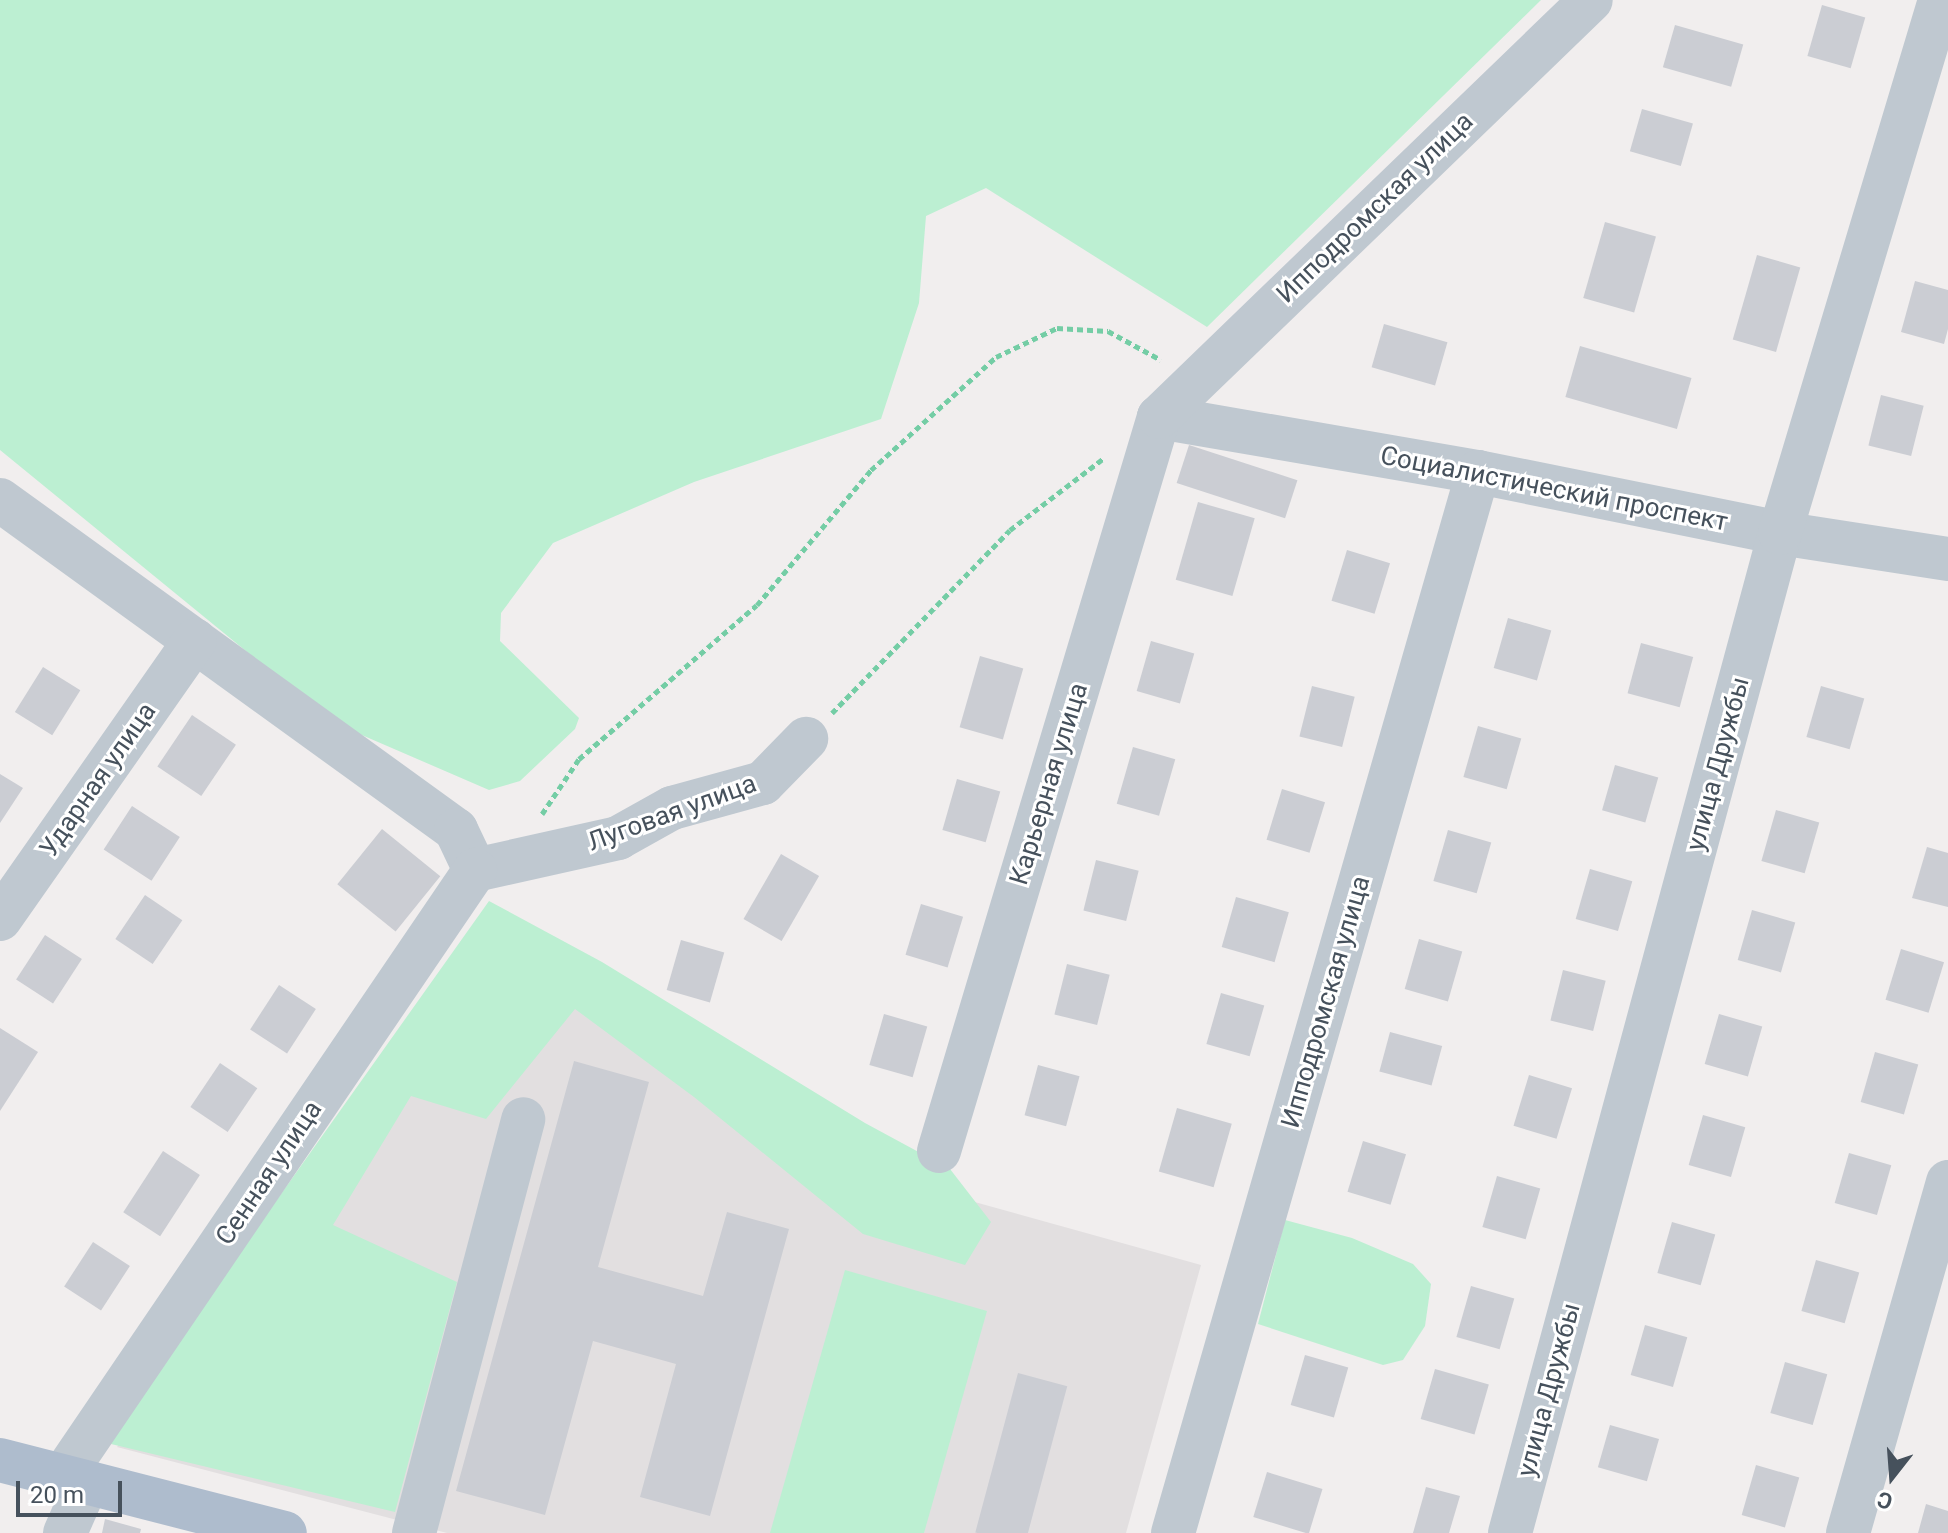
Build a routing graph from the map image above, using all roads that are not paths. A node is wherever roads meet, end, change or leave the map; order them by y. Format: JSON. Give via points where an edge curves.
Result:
{"nodes":[{"id":1,"x":1591,"y":0,"type":"edge"},
{"id":2,"x":1940,"y":0,"type":"edge"},
{"id":3,"x":1159,"y":417,"type":"junction"},
{"id":4,"x":1478,"y":472,"type":"junction"},
{"id":5,"x":0,"y":500,"type":"edge"},
{"id":6,"x":1780,"y":533,"type":"junction"},
{"id":7,"x":1948,"y":559,"type":"edge"},
{"id":8,"x":195,"y":641,"type":"junction"},
{"id":9,"x":806,"y":739,"type":"road end"},
{"id":10,"x":493,"y":866,"type":"junction"},
{"id":11,"x":0,"y":919,"type":"edge"},
{"id":12,"x":523,"y":1119,"type":"dead end"},
{"id":13,"x":939,"y":1151,"type":"dead end"},
{"id":14,"x":1948,"y":1182,"type":"edge"},
{"id":15,"x":0,"y":1460,"type":"edge"},
{"id":16,"x":75,"y":1479,"type":"junction"},
{"id":17,"x":65,"y":1533,"type":"edge"},
{"id":18,"x":285,"y":1533,"type":"edge"},
{"id":19,"x":414,"y":1533,"type":"edge"},
{"id":20,"x":1173,"y":1533,"type":"edge"},
{"id":21,"x":1510,"y":1533,"type":"edge"},
{"id":22,"x":1848,"y":1533,"type":"edge"}],
"edges":[{"from":1,"to":3,"type":"street","name":"Ипподромская улица"},
{"from":2,"to":6,"type":"street","name":"улица Дружбы"},
{"from":3,"to":4,"type":"street","name":"Социалистический проспект"},
{"from":3,"to":13,"type":"street","name":"Карьерная улица"},
{"from":4,"to":6,"type":"street","name":"Социалистический проспект"},
{"from":4,"to":20,"type":"street","name":"Ипподромская улица"},
{"from":5,"to":8,"type":"street"},
{"from":6,"to":7,"type":"street","name":"Социалистический проспект"},
{"from":6,"to":21,"type":"street","name":"улица Дружбы"},
{"from":8,"to":10,"type":"street","via":[[456,830]]},
{"from":8,"to":11,"type":"street","name":"Ударная улица"},
{"from":9,"to":10,"type":"street","name":"Луговая улица","via":[[763,783],[672,808],[618,838]]},
{"from":10,"to":16,"type":"street","name":"Сенная улица"},
{"from":12,"to":19,"type":"street"},
{"from":14,"to":22,"type":"street"},
{"from":15,"to":16,"type":"main road"},
{"from":16,"to":17,"type":"street","name":"Сенная улица"},
{"from":16,"to":18,"type":"main road"}]}
